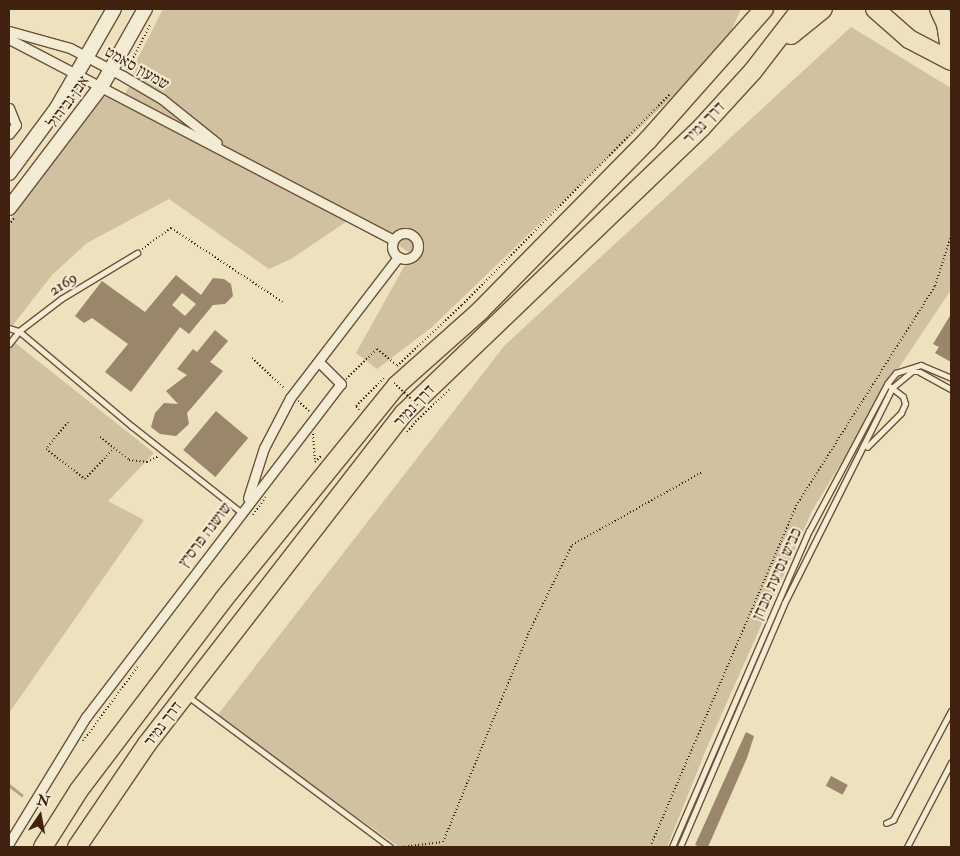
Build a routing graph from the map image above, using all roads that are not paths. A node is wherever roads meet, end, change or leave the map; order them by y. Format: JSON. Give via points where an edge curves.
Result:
{"nodes":[{"id":1,"x":114,"y":9,"type":"edge"},
{"id":2,"x":764,"y":9,"type":"edge"},
{"id":3,"x":802,"y":9,"type":"edge"},
{"id":4,"x":823,"y":9,"type":"edge"},
{"id":5,"x":875,"y":9,"type":"edge"},
{"id":6,"x":939,"y":9,"type":"edge"},
{"id":7,"x":149,"y":13,"type":"edge"},
{"id":8,"x":9,"y":31,"type":"edge"},
{"id":9,"x":9,"y":39,"type":"edge"},
{"id":10,"x":951,"y":56,"type":"edge"},
{"id":11,"x":87,"y":57,"type":"junction"},
{"id":12,"x":951,"y":62,"type":"edge"},
{"id":13,"x":753,"y":71,"type":"junction"},
{"id":14,"x":117,"y":73,"type":"junction"},
{"id":15,"x":78,"y":75,"type":"junction"},
{"id":16,"x":101,"y":87,"type":"junction"},
{"id":17,"x":9,"y":108,"type":"edge"},
{"id":18,"x":9,"y":134,"type":"edge"},
{"id":19,"x":237,"y":157,"type":"junction"},
{"id":20,"x":9,"y":173,"type":"edge"},
{"id":21,"x":9,"y":208,"type":"edge"},
{"id":22,"x":394,"y":240,"type":"junction"},
{"id":23,"x":137,"y":253,"type":"road end"},
{"id":24,"x":398,"y":257,"type":"junction"},
{"id":25,"x":9,"y":328,"type":"edge"},
{"id":26,"x":19,"y":330,"type":"junction"},
{"id":27,"x":9,"y":344,"type":"edge"},
{"id":28,"x":319,"y":362,"type":"junction"},
{"id":29,"x":951,"y":378,"type":"edge"},
{"id":30,"x":887,"y":384,"type":"junction"},
{"id":31,"x":892,"y":388,"type":"junction"},
{"id":32,"x":951,"y":389,"type":"edge"},
{"id":33,"x":862,"y":452,"type":"junction"},
{"id":34,"x":243,"y":509,"type":"junction"},
{"id":35,"x":185,"y":694,"type":"junction"},
{"id":36,"x":951,"y":711,"type":"edge"},
{"id":37,"x":951,"y":763,"type":"edge"},
{"id":38,"x":886,"y":823,"type":"dead end"},
{"id":39,"x":9,"y":843,"type":"edge"},
{"id":40,"x":43,"y":847,"type":"edge"},
{"id":41,"x":77,"y":847,"type":"edge"},
{"id":42,"x":390,"y":847,"type":"edge"},
{"id":43,"x":672,"y":847,"type":"edge"},
{"id":44,"x":680,"y":847,"type":"edge"},
{"id":45,"x":907,"y":847,"type":"edge"}],
"edges":[{"from":1,"to":11,"type":"street","name":"אבן גבירול"},
{"from":2,"to":40,"type":"highway","name":"דרך נמיר","via":[[648,140],[480,310],[398,385],[223,600],[79,790]]},
{"from":3,"to":13,"type":"highway","name":"דרך נמיר"},
{"from":4,"to":13,"type":"highway"},
{"from":5,"to":12,"type":"highway","via":[[909,39]]},
{"from":6,"to":10,"type":"highway","via":[[946,24]]},
{"from":7,"to":14,"type":"street","name":"אבן גבירול"},
{"from":8,"to":11,"type":"street","name":"שמעון סאמט","via":[[56,44]]},
{"from":9,"to":15,"type":"street","name":"שמעון סאמט"},
{"from":11,"to":14,"type":"street","name":"שמעון סאמט"},
{"from":11,"to":15,"type":"street","name":"אבן גבירול"},
{"from":13,"to":35,"type":"highway","name":"דרך נמיר","via":[[701,128],[404,413]]},
{"from":14,"to":16,"type":"street","name":"אבן גבירול"},
{"from":14,"to":19,"type":"street","name":"שמעון סאמט","via":[[162,99]]},
{"from":15,"to":16,"type":"street","name":"שמעון סאמט"},
{"from":15,"to":20,"type":"street","name":"אבן גבירול","via":[[45,127]]},
{"from":16,"to":19,"type":"street","name":"שמעון סאמט"},
{"from":16,"to":21,"type":"street","name":"אבן גבירול"},
{"from":17,"to":18,"type":"street","via":[[16,125]]},
{"from":19,"to":22,"type":"street","name":"שמעון סאמט"},
{"from":22,"to":24,"type":"street","via":[[392,248]]},
{"from":22,"to":24,"type":"street","via":[[400,234],[409,233],[418,242],[418,251],[412,258]]},
{"from":23,"to":26,"type":"lane","name":"2169","via":[[61,299]]},
{"from":24,"to":28,"type":"street"},
{"from":25,"to":26,"type":"lane"},
{"from":26,"to":27,"type":"lane","name":"2169"},
{"from":26,"to":34,"type":"lane","via":[[165,452]]},
{"from":28,"to":34,"type":"street","via":[[292,395],[264,448]]},
{"from":28,"to":34,"type":"street","name":"שושנה פרסיץ","via":[[341,384]]},
{"from":29,"to":30,"type":"lane","name":"כביש נסיעת מבחן","via":[[921,365],[896,373]]},
{"from":30,"to":31,"type":"lane"},
{"from":30,"to":43,"type":"lane","name":"כביש נסיעת מבחן","via":[[809,531]]},
{"from":31,"to":32,"type":"lane","name":"כביש נסיעת מבחן","via":[[911,372],[920,372]]},
{"from":31,"to":33,"type":"lane","name":"כביש נסיעת מבחן"},
{"from":31,"to":33,"type":"lane","via":[[903,397],[905,404],[901,413]]},
{"from":33,"to":44,"type":"lane","name":"כביש נסיעת מבחן","via":[[816,535],[784,604]]},
{"from":34,"to":39,"type":"street","name":"שושנה פרסיץ","via":[[86,717]]},
{"from":35,"to":41,"type":"highway","name":"דרך נמיר"},
{"from":35,"to":42,"type":"lane"},
{"from":36,"to":38,"type":"lane","via":[[893,820]]},
{"from":37,"to":45,"type":"lane"}]}
